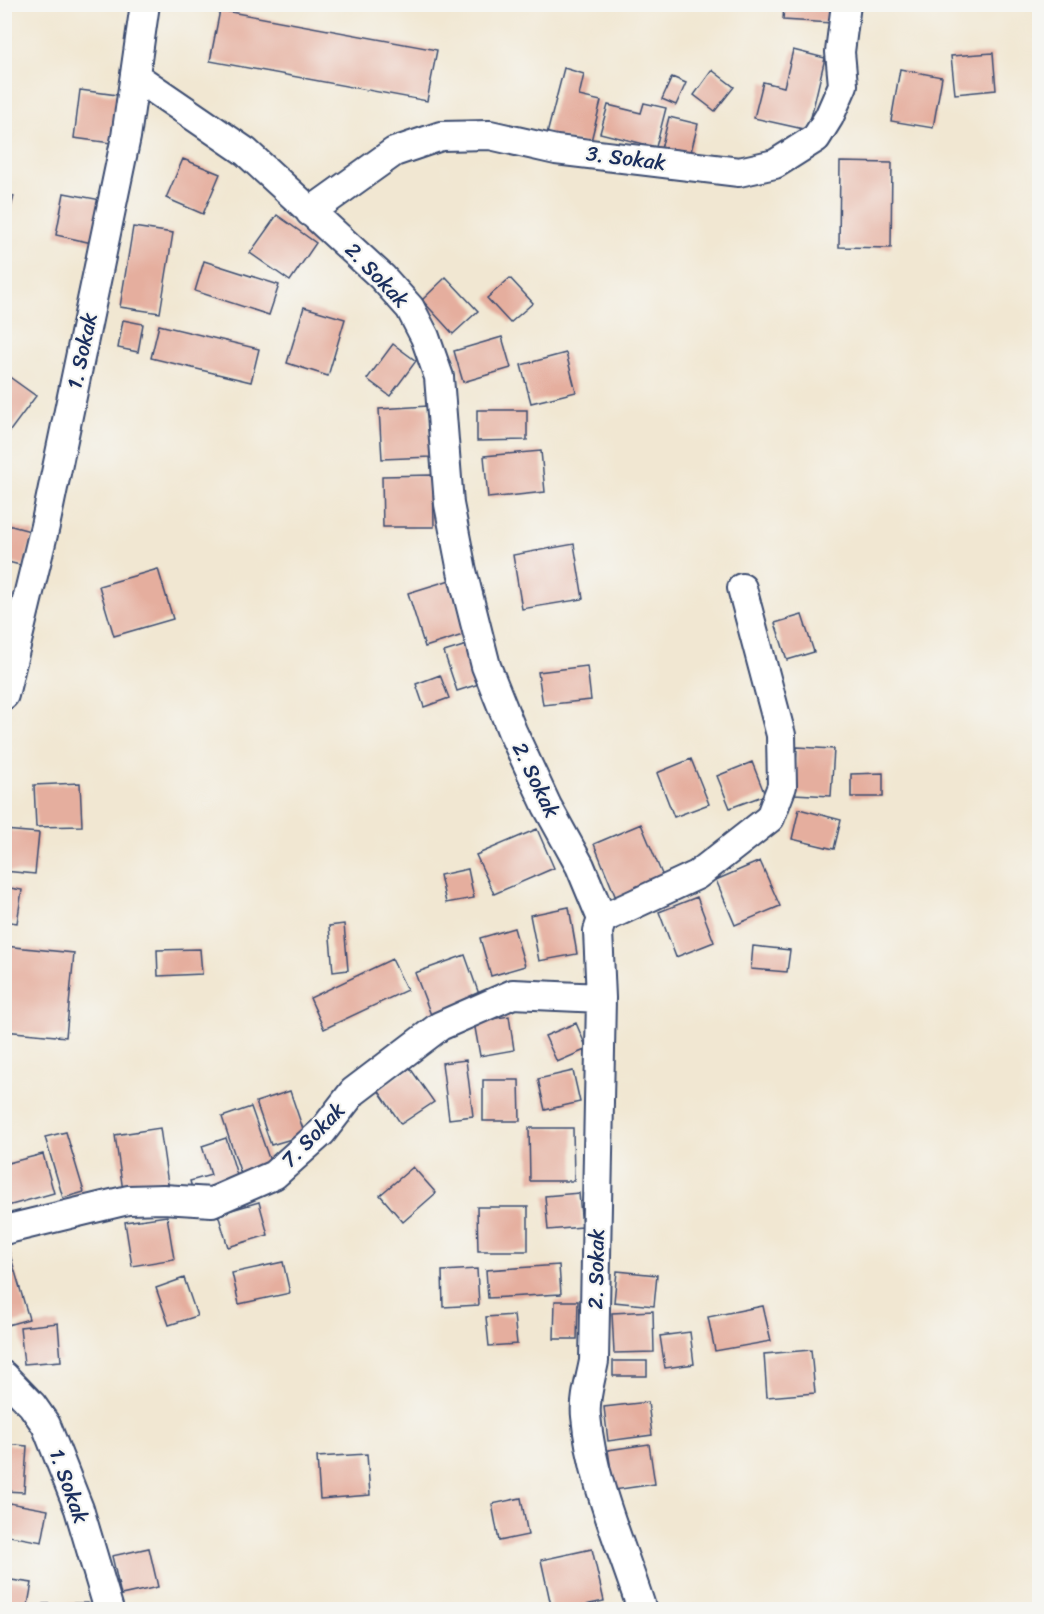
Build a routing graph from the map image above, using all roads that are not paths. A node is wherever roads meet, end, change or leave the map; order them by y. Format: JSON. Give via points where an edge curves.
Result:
{"nodes":[{"id":1,"x":145,"y":4,"type":"edge"},
{"id":2,"x":846,"y":4,"type":"edge"},
{"id":3,"x":135,"y":76,"type":"junction"},
{"id":4,"x":310,"y":212,"type":"junction"},
{"id":5,"x":742,"y":588,"type":"dead end"},
{"id":6,"x":4,"y":695,"type":"edge"},
{"id":7,"x":602,"y":919,"type":"junction"},
{"id":8,"x":601,"y":998,"type":"junction"},
{"id":9,"x":4,"y":1230,"type":"edge"},
{"id":10,"x":4,"y":1376,"type":"edge"},
{"id":11,"x":109,"y":1610,"type":"edge"},
{"id":12,"x":642,"y":1610,"type":"edge"}],
"edges":[{"from":1,"to":3,"type":"street","name":"1. Sokak"},
{"from":2,"to":4,"type":"street","name":"3. Sokak","via":[[840,52],[843,85],[816,138],[775,164],[739,172],[556,150],[490,135],[441,136],[394,152]]},
{"from":3,"to":4,"type":"street","name":"2. Sokak","via":[[246,152]]},
{"from":3,"to":6,"type":"street","name":"1. Sokak","via":[[126,137],[45,526]]},
{"from":4,"to":7,"type":"street","name":"2. Sokak","via":[[382,277],[410,308],[425,337],[440,376],[449,504],[486,666],[512,730]]},
{"from":5,"to":7,"type":"street","via":[[781,735],[782,786],[770,818],[697,875]]},
{"from":7,"to":8,"type":"street","name":"2. Sokak","via":[[598,931]]},
{"from":8,"to":9,"type":"street","name":"7. Sokak","via":[[513,994],[440,1026],[353,1092],[322,1132],[273,1175],[212,1202],[128,1200]]},
{"from":8,"to":12,"type":"street","name":"2. Sokak","via":[[594,1361],[585,1413],[598,1483]]},
{"from":10,"to":11,"type":"street","name":"1. Sokak","via":[[46,1425],[79,1509]]}]}
